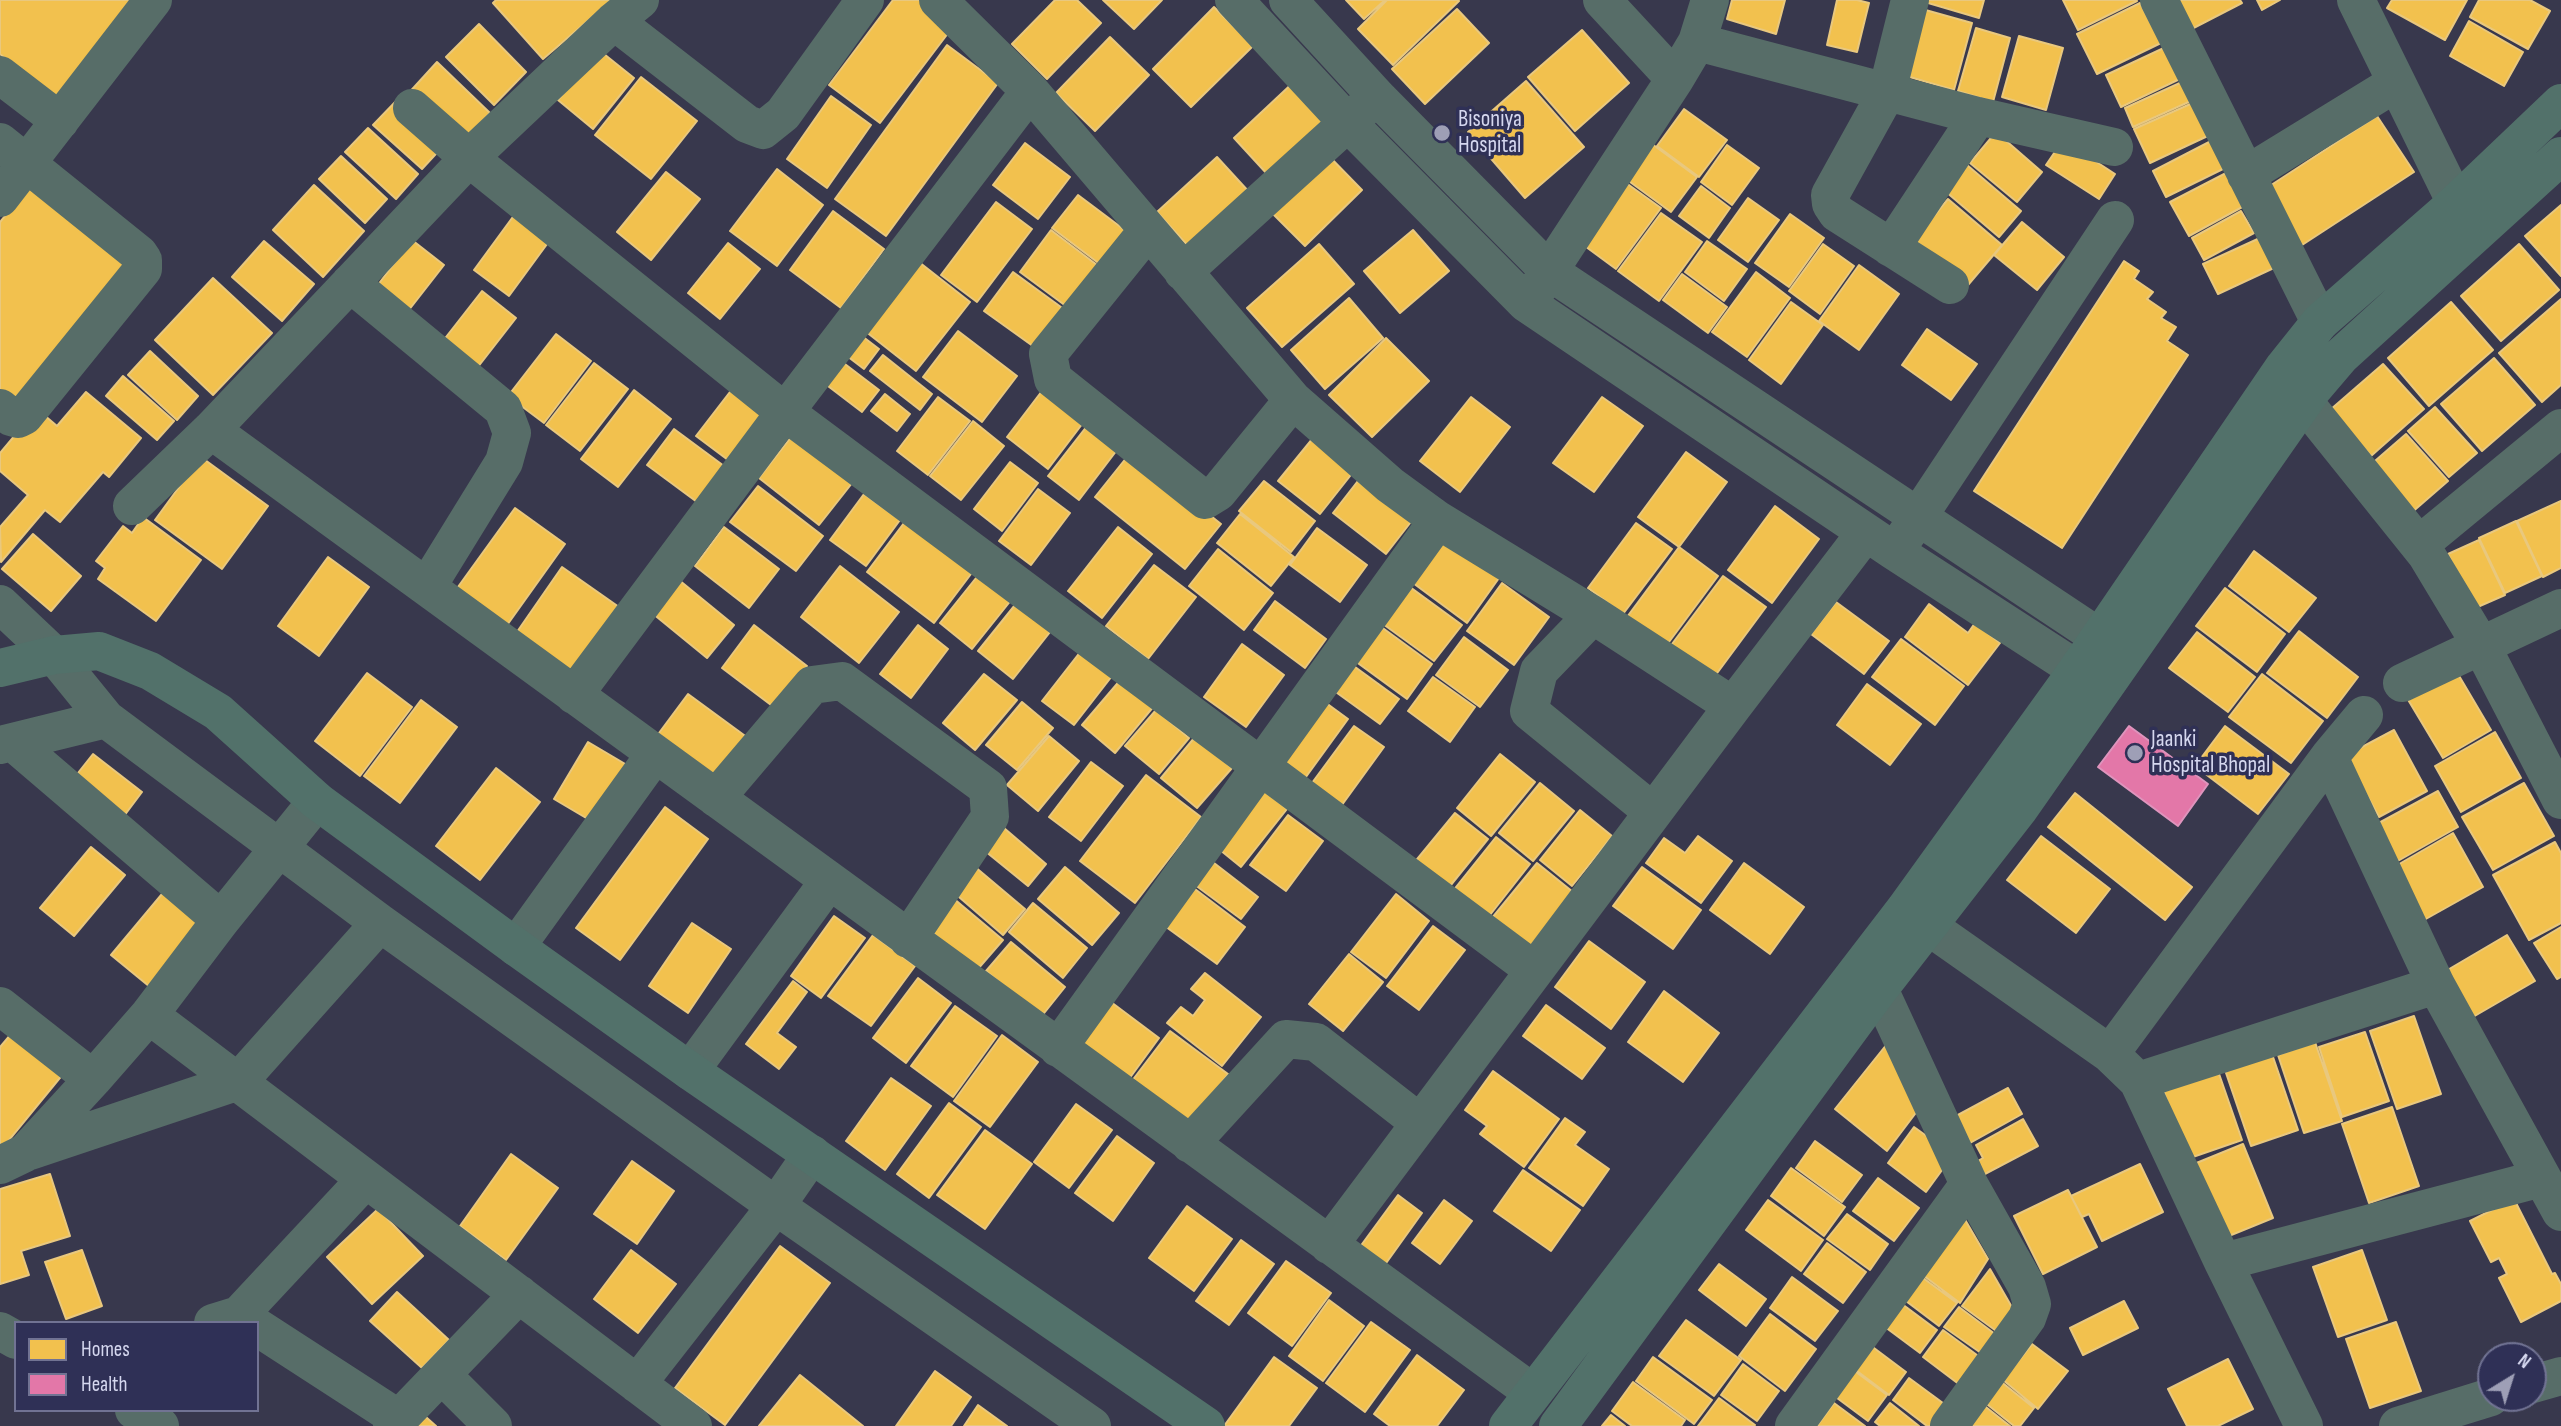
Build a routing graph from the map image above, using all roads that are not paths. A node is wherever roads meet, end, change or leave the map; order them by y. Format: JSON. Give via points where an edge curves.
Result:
{"nodes":[{"id":1,"x":153,"y":0,"type":"edge"},
{"id":2,"x":865,"y":0,"type":"edge"},
{"id":3,"x":938,"y":0,"type":"edge"},
{"id":4,"x":1234,"y":0,"type":"edge"},
{"id":5,"x":1288,"y":0,"type":"edge"},
{"id":6,"x":1602,"y":0,"type":"edge"},
{"id":7,"x":1710,"y":0,"type":"edge"},
{"id":8,"x":1910,"y":0,"type":"edge"},
{"id":9,"x":2159,"y":0,"type":"edge"},
{"id":10,"x":2363,"y":4,"type":"edge"},
{"id":11,"x":627,"y":10,"type":"edge"},
{"id":12,"x":1697,"y":42,"type":"junction"},
{"id":13,"x":0,"y":75,"type":"edge"},
{"id":14,"x":1675,"y":79,"type":"junction"},
{"id":15,"x":2396,"y":83,"type":"junction"},
{"id":16,"x":1030,"y":91,"type":"junction"},
{"id":17,"x":1887,"y":92,"type":"junction"},
{"id":18,"x":1377,"y":97,"type":"junction"},
{"id":19,"x":2561,"y":103,"type":"edge"},
{"id":20,"x":412,"y":108,"type":"dead end"},
{"id":21,"x":1978,"y":116,"type":"junction"},
{"id":22,"x":60,"y":121,"type":"junction"},
{"id":23,"x":1347,"y":122,"type":"junction"},
{"id":24,"x":2114,"y":147,"type":"dead end"},
{"id":25,"x":14,"y":153,"type":"edge"},
{"id":26,"x":2561,"y":156,"type":"edge"},
{"id":27,"x":469,"y":158,"type":"junction"},
{"id":28,"x":2246,"y":175,"type":"junction"},
{"id":29,"x":0,"y":198,"type":"edge"},
{"id":30,"x":2456,"y":203,"type":"junction"},
{"id":31,"x":2115,"y":220,"type":"dead end"},
{"id":32,"x":1148,"y":230,"type":"junction"},
{"id":33,"x":1891,"y":248,"type":"junction"},
{"id":34,"x":1183,"y":272,"type":"junction"},
{"id":35,"x":1549,"y":272,"type":"junction"},
{"id":36,"x":350,"y":283,"type":"junction"},
{"id":37,"x":1950,"y":285,"type":"dead end"},
{"id":38,"x":1526,"y":303,"type":"junction"},
{"id":39,"x":2320,"y":322,"type":"junction"},
{"id":40,"x":1293,"y":400,"type":"junction"},
{"id":41,"x":2304,"y":402,"type":"junction"},
{"id":42,"x":0,"y":408,"type":"edge"},
{"id":43,"x":785,"y":412,"type":"junction"},
{"id":44,"x":2561,"y":428,"type":"edge"},
{"id":45,"x":211,"y":430,"type":"junction"},
{"id":46,"x":132,"y":506,"type":"dead end"},
{"id":47,"x":1917,"y":518,"type":"junction"},
{"id":48,"x":1438,"y":520,"type":"junction"},
{"id":49,"x":1880,"y":541,"type":"junction"},
{"id":50,"x":2420,"y":544,"type":"junction"},
{"id":51,"x":427,"y":587,"type":"junction"},
{"id":52,"x":0,"y":604,"type":"edge"},
{"id":53,"x":2561,"y":608,"type":"edge"},
{"id":54,"x":1593,"y":615,"type":"junction"},
{"id":55,"x":2113,"y":647,"type":"junction"},
{"id":56,"x":2482,"y":647,"type":"junction"},
{"id":57,"x":54,"y":655,"type":"junction"},
{"id":58,"x":0,"y":668,"type":"edge"},
{"id":59,"x":2091,"y":678,"type":"junction"},
{"id":60,"x":2402,"y":683,"type":"dead end"},
{"id":61,"x":575,"y":695,"type":"junction"},
{"id":62,"x":1733,"y":706,"type":"junction"},
{"id":63,"x":2364,"y":715,"type":"dead end"},
{"id":64,"x":106,"y":719,"type":"junction"},
{"id":65,"x":7,"y":744,"type":"edge"},
{"id":66,"x":655,"y":754,"type":"junction"},
{"id":67,"x":2329,"y":757,"type":"junction"},
{"id":68,"x":1261,"y":766,"type":"junction"},
{"id":69,"x":716,"y":798,"type":"junction"},
{"id":70,"x":2561,"y":800,"type":"edge"},
{"id":71,"x":317,"y":801,"type":"junction"},
{"id":72,"x":1653,"y":812,"type":"junction"},
{"id":73,"x":281,"y":849,"type":"junction"},
{"id":74,"x":829,"y":881,"type":"junction"},
{"id":75,"x":221,"y":920,"type":"junction"},
{"id":76,"x":380,"y":923,"type":"junction"},
{"id":77,"x":1928,"y":926,"type":"junction"},
{"id":78,"x":908,"y":939,"type":"junction"},
{"id":79,"x":516,"y":947,"type":"junction"},
{"id":80,"x":1534,"y":970,"type":"junction"},
{"id":81,"x":2436,"y":985,"type":"junction"},
{"id":82,"x":1879,"y":989,"type":"junction"},
{"id":83,"x":0,"y":1006,"type":"edge"},
{"id":84,"x":149,"y":1015,"type":"junction"},
{"id":85,"x":1058,"y":1048,"type":"junction"},
{"id":86,"x":2110,"y":1054,"type":"junction"},
{"id":87,"x":690,"y":1071,"type":"junction"},
{"id":88,"x":93,"y":1079,"type":"junction"},
{"id":89,"x":2137,"y":1081,"type":"junction"},
{"id":90,"x":239,"y":1082,"type":"junction"},
{"id":91,"x":1420,"y":1123,"type":"junction"},
{"id":92,"x":1191,"y":1144,"type":"junction"},
{"id":93,"x":812,"y":1154,"type":"junction"},
{"id":94,"x":13,"y":1159,"type":"edge"},
{"id":95,"x":2542,"y":1178,"type":"junction"},
{"id":96,"x":366,"y":1179,"type":"junction"},
{"id":97,"x":1969,"y":1184,"type":"junction"},
{"id":98,"x":776,"y":1206,"type":"junction"},
{"id":99,"x":2561,"y":1212,"type":"edge"},
{"id":100,"x":1329,"y":1245,"type":"junction"},
{"id":101,"x":2223,"y":1262,"type":"junction"},
{"id":102,"x":519,"y":1294,"type":"junction"},
{"id":103,"x":241,"y":1321,"type":"edge"},
{"id":104,"x":259,"y":1334,"type":"edge"},
{"id":105,"x":442,"y":1375,"type":"junction"},
{"id":106,"x":637,"y":1384,"type":"junction"},
{"id":107,"x":1532,"y":1392,"type":"junction"},
{"id":108,"x":2477,"y":1401,"type":"edge"},
{"id":109,"x":137,"y":1412,"type":"edge"},
{"id":110,"x":395,"y":1422,"type":"edge"},
{"id":111,"x":160,"y":1426,"type":"edge"},
{"id":112,"x":493,"y":1426,"type":"edge"},
{"id":113,"x":693,"y":1426,"type":"edge"},
{"id":114,"x":1092,"y":1426,"type":"edge"},
{"id":115,"x":1206,"y":1426,"type":"edge"},
{"id":116,"x":1508,"y":1426,"type":"edge"},
{"id":117,"x":1558,"y":1426,"type":"edge"},
{"id":118,"x":1794,"y":1426,"type":"edge"},
{"id":119,"x":1949,"y":1426,"type":"edge"},
{"id":120,"x":2304,"y":1426,"type":"edge"},
{"id":121,"x":2398,"y":1426,"type":"edge"}],
"edges":[{"from":1,"to":22,"type":"street"},
{"from":2,"to":11,"type":"street","via":[[783,114],[763,130],[747,124]]},
{"from":3,"to":16,"type":"street"},
{"from":4,"to":23,"type":"street"},
{"from":5,"to":18,"type":"street"},
{"from":6,"to":14,"type":"street"},
{"from":7,"to":12,"type":"street"},
{"from":8,"to":17,"type":"street"},
{"from":9,"to":28,"type":"street"},
{"from":10,"to":15,"type":"street"},
{"from":11,"to":27,"type":"street"},
{"from":12,"to":14,"type":"street"},
{"from":12,"to":17,"type":"street"},
{"from":13,"to":22,"type":"street"},
{"from":14,"to":35,"type":"street"},
{"from":15,"to":28,"type":"street"},
{"from":15,"to":30,"type":"street"},
{"from":16,"to":32,"type":"street"},
{"from":16,"to":43,"type":"street"},
{"from":17,"to":21,"type":"street"},
{"from":17,"to":33,"type":"street","via":[[1830,195],[1837,213]]},
{"from":18,"to":23,"type":"street"},
{"from":18,"to":35,"type":"street"},
{"from":19,"to":30,"type":"street"},
{"from":20,"to":27,"type":"street"},
{"from":21,"to":24,"type":"street"},
{"from":21,"to":33,"type":"street"},
{"from":22,"to":25,"type":"street"},
{"from":23,"to":34,"type":"street"},
{"from":23,"to":38,"type":"street"},
{"from":25,"to":29,"type":"street"},
{"from":25,"to":42,"type":"street","via":[[139,254],[143,269],[24,416],[11,417]]},
{"from":26,"to":41,"type":"street","via":[[2341,356]]},
{"from":27,"to":36,"type":"street"},
{"from":27,"to":43,"type":"street"},
{"from":28,"to":39,"type":"street"},
{"from":30,"to":39,"type":"street"},
{"from":31,"to":47,"type":"street"},
{"from":32,"to":34,"type":"street"},
{"from":32,"to":40,"type":"street","via":[[1048,355],[1053,379],[1205,500],[1218,492]]},
{"from":33,"to":37,"type":"street"},
{"from":34,"to":40,"type":"street"},
{"from":35,"to":38,"type":"street"},
{"from":35,"to":47,"type":"street"},
{"from":36,"to":45,"type":"street"},
{"from":36,"to":51,"type":"street","via":[[503,409],[512,433],[504,462]]},
{"from":38,"to":49,"type":"street"},
{"from":39,"to":55,"type":"street","via":[[2277,377]]},
{"from":40,"to":48,"type":"street","via":[[1390,485]]},
{"from":41,"to":50,"type":"street"},
{"from":41,"to":55,"type":"street"},
{"from":43,"to":61,"type":"street"},
{"from":43,"to":68,"type":"street"},
{"from":44,"to":50,"type":"street"},
{"from":45,"to":46,"type":"street"},
{"from":45,"to":51,"type":"street"},
{"from":47,"to":49,"type":"street"},
{"from":47,"to":55,"type":"street"},
{"from":48,"to":54,"type":"street"},
{"from":48,"to":68,"type":"street"},
{"from":49,"to":59,"type":"street"},
{"from":49,"to":62,"type":"street"},
{"from":50,"to":56,"type":"street"},
{"from":51,"to":61,"type":"street"},
{"from":52,"to":57,"type":"street"},
{"from":53,"to":56,"type":"street"},
{"from":54,"to":62,"type":"street"},
{"from":54,"to":72,"type":"street","via":[[1539,671],[1529,711]]},
{"from":55,"to":59,"type":"street"},
{"from":56,"to":60,"type":"street"},
{"from":56,"to":70,"type":"street"},
{"from":57,"to":58,"type":"street"},
{"from":57,"to":64,"type":"street"},
{"from":57,"to":71,"type":"street","via":[[99,651],[150,671],[218,712]]},
{"from":59,"to":77,"type":"street","via":[[2019,809]]},
{"from":59,"to":107,"type":"street","via":[[1905,909]]},
{"from":61,"to":66,"type":"street"},
{"from":62,"to":72,"type":"street"},
{"from":63,"to":67,"type":"street"},
{"from":64,"to":65,"type":"street"},
{"from":64,"to":73,"type":"street"},
{"from":65,"to":75,"type":"street"},
{"from":66,"to":69,"type":"street"},
{"from":66,"to":79,"type":"street"},
{"from":67,"to":81,"type":"street"},
{"from":67,"to":86,"type":"street"},
{"from":68,"to":80,"type":"street"},
{"from":68,"to":85,"type":"street"},
{"from":69,"to":74,"type":"street"},
{"from":69,"to":78,"type":"street","via":[[812,685],[842,681],[988,788],[990,817]]},
{"from":71,"to":73,"type":"street"},
{"from":71,"to":79,"type":"street"},
{"from":72,"to":80,"type":"street"},
{"from":73,"to":75,"type":"street"},
{"from":73,"to":76,"type":"street"},
{"from":74,"to":78,"type":"street"},
{"from":74,"to":87,"type":"street"},
{"from":75,"to":84,"type":"street"},
{"from":76,"to":90,"type":"street"},
{"from":76,"to":98,"type":"street"},
{"from":77,"to":82,"type":"street"},
{"from":77,"to":86,"type":"street"},
{"from":78,"to":85,"type":"street"},
{"from":79,"to":87,"type":"street"},
{"from":80,"to":91,"type":"street"},
{"from":81,"to":89,"type":"street"},
{"from":81,"to":95,"type":"street"},
{"from":82,"to":97,"type":"street"},
{"from":82,"to":117,"type":"street"},
{"from":83,"to":88,"type":"street"},
{"from":84,"to":88,"type":"street"},
{"from":84,"to":90,"type":"street"},
{"from":85,"to":92,"type":"street"},
{"from":86,"to":89,"type":"street"},
{"from":87,"to":93,"type":"street"},
{"from":88,"to":94,"type":"street"},
{"from":89,"to":101,"type":"street"},
{"from":90,"to":94,"type":"street"},
{"from":90,"to":96,"type":"street"},
{"from":91,"to":92,"type":"street","via":[[1316,1042],[1286,1039]]},
{"from":91,"to":100,"type":"street"},
{"from":92,"to":100,"type":"street"},
{"from":93,"to":98,"type":"street"},
{"from":93,"to":115,"type":"street"},
{"from":95,"to":99,"type":"street"},
{"from":95,"to":101,"type":"street"},
{"from":96,"to":102,"type":"street"},
{"from":96,"to":103,"type":"street"},
{"from":97,"to":118,"type":"street"},
{"from":97,"to":119,"type":"street","via":[[2032,1304],[2027,1318]]},
{"from":98,"to":106,"type":"street"},
{"from":98,"to":114,"type":"street"},
{"from":100,"to":107,"type":"street"},
{"from":101,"to":120,"type":"street"},
{"from":102,"to":105,"type":"street"},
{"from":102,"to":106,"type":"street"},
{"from":104,"to":110,"type":"street"},
{"from":105,"to":110,"type":"street"},
{"from":105,"to":112,"type":"street"},
{"from":106,"to":113,"type":"street"},
{"from":107,"to":116,"type":"street"},
{"from":108,"to":121,"type":"street"},
{"from":109,"to":111,"type":"street"}]}
